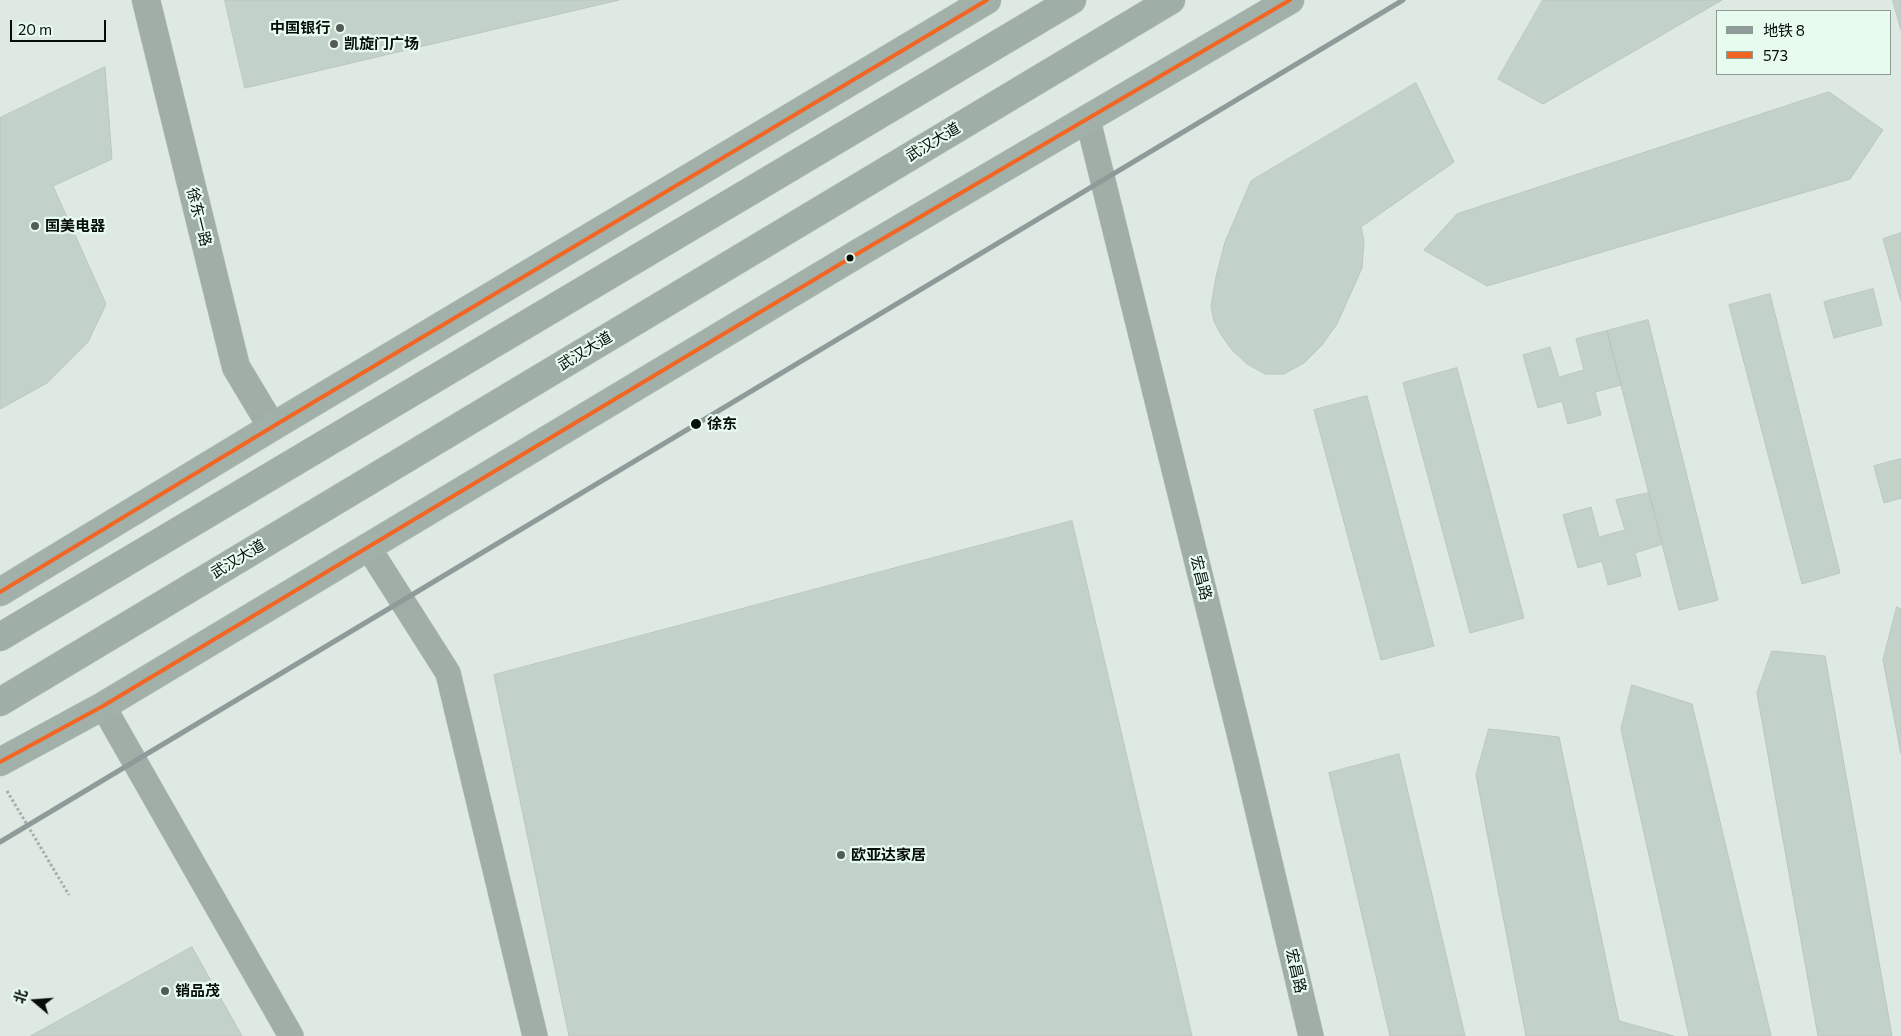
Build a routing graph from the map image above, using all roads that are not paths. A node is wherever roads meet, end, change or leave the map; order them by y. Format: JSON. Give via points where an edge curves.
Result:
{"nodes":[{"id":1,"x":146,"y":0,"type":"edge"},
{"id":2,"x":987,"y":0,"type":"edge"},
{"id":3,"x":1072,"y":0,"type":"edge"},
{"id":4,"x":1171,"y":0,"type":"edge"},
{"id":5,"x":1290,"y":0,"type":"edge"},
{"id":6,"x":1088,"y":120,"type":"junction"},
{"id":7,"x":272,"y":427,"type":"junction"},
{"id":8,"x":368,"y":547,"type":"junction"},
{"id":9,"x":0,"y":592,"type":"edge"},
{"id":10,"x":0,"y":637,"type":"edge"},
{"id":11,"x":0,"y":702,"type":"edge"},
{"id":12,"x":103,"y":706,"type":"junction"},
{"id":13,"x":2,"y":775,"type":"edge"},
{"id":14,"x":291,"y":1036,"type":"edge"},
{"id":15,"x":535,"y":1036,"type":"edge"},
{"id":16,"x":1311,"y":1036,"type":"edge"}],
"edges":[{"from":1,"to":7,"type":"street","name":"徐东一路","via":[[236,367]]},
{"from":2,"to":7,"type":"main road"},
{"from":3,"to":10,"type":"highway"},
{"from":4,"to":11,"type":"highway","name":"武汉大道"},
{"from":5,"to":6,"type":"main road"},
{"from":6,"to":8,"type":"main road"},
{"from":6,"to":16,"type":"street","name":"宏昌路"},
{"from":7,"to":9,"type":"main road"},
{"from":8,"to":12,"type":"main road"},
{"from":8,"to":15,"type":"street","via":[[448,673]]},
{"from":12,"to":13,"type":"main road"},
{"from":12,"to":14,"type":"street"}]}
